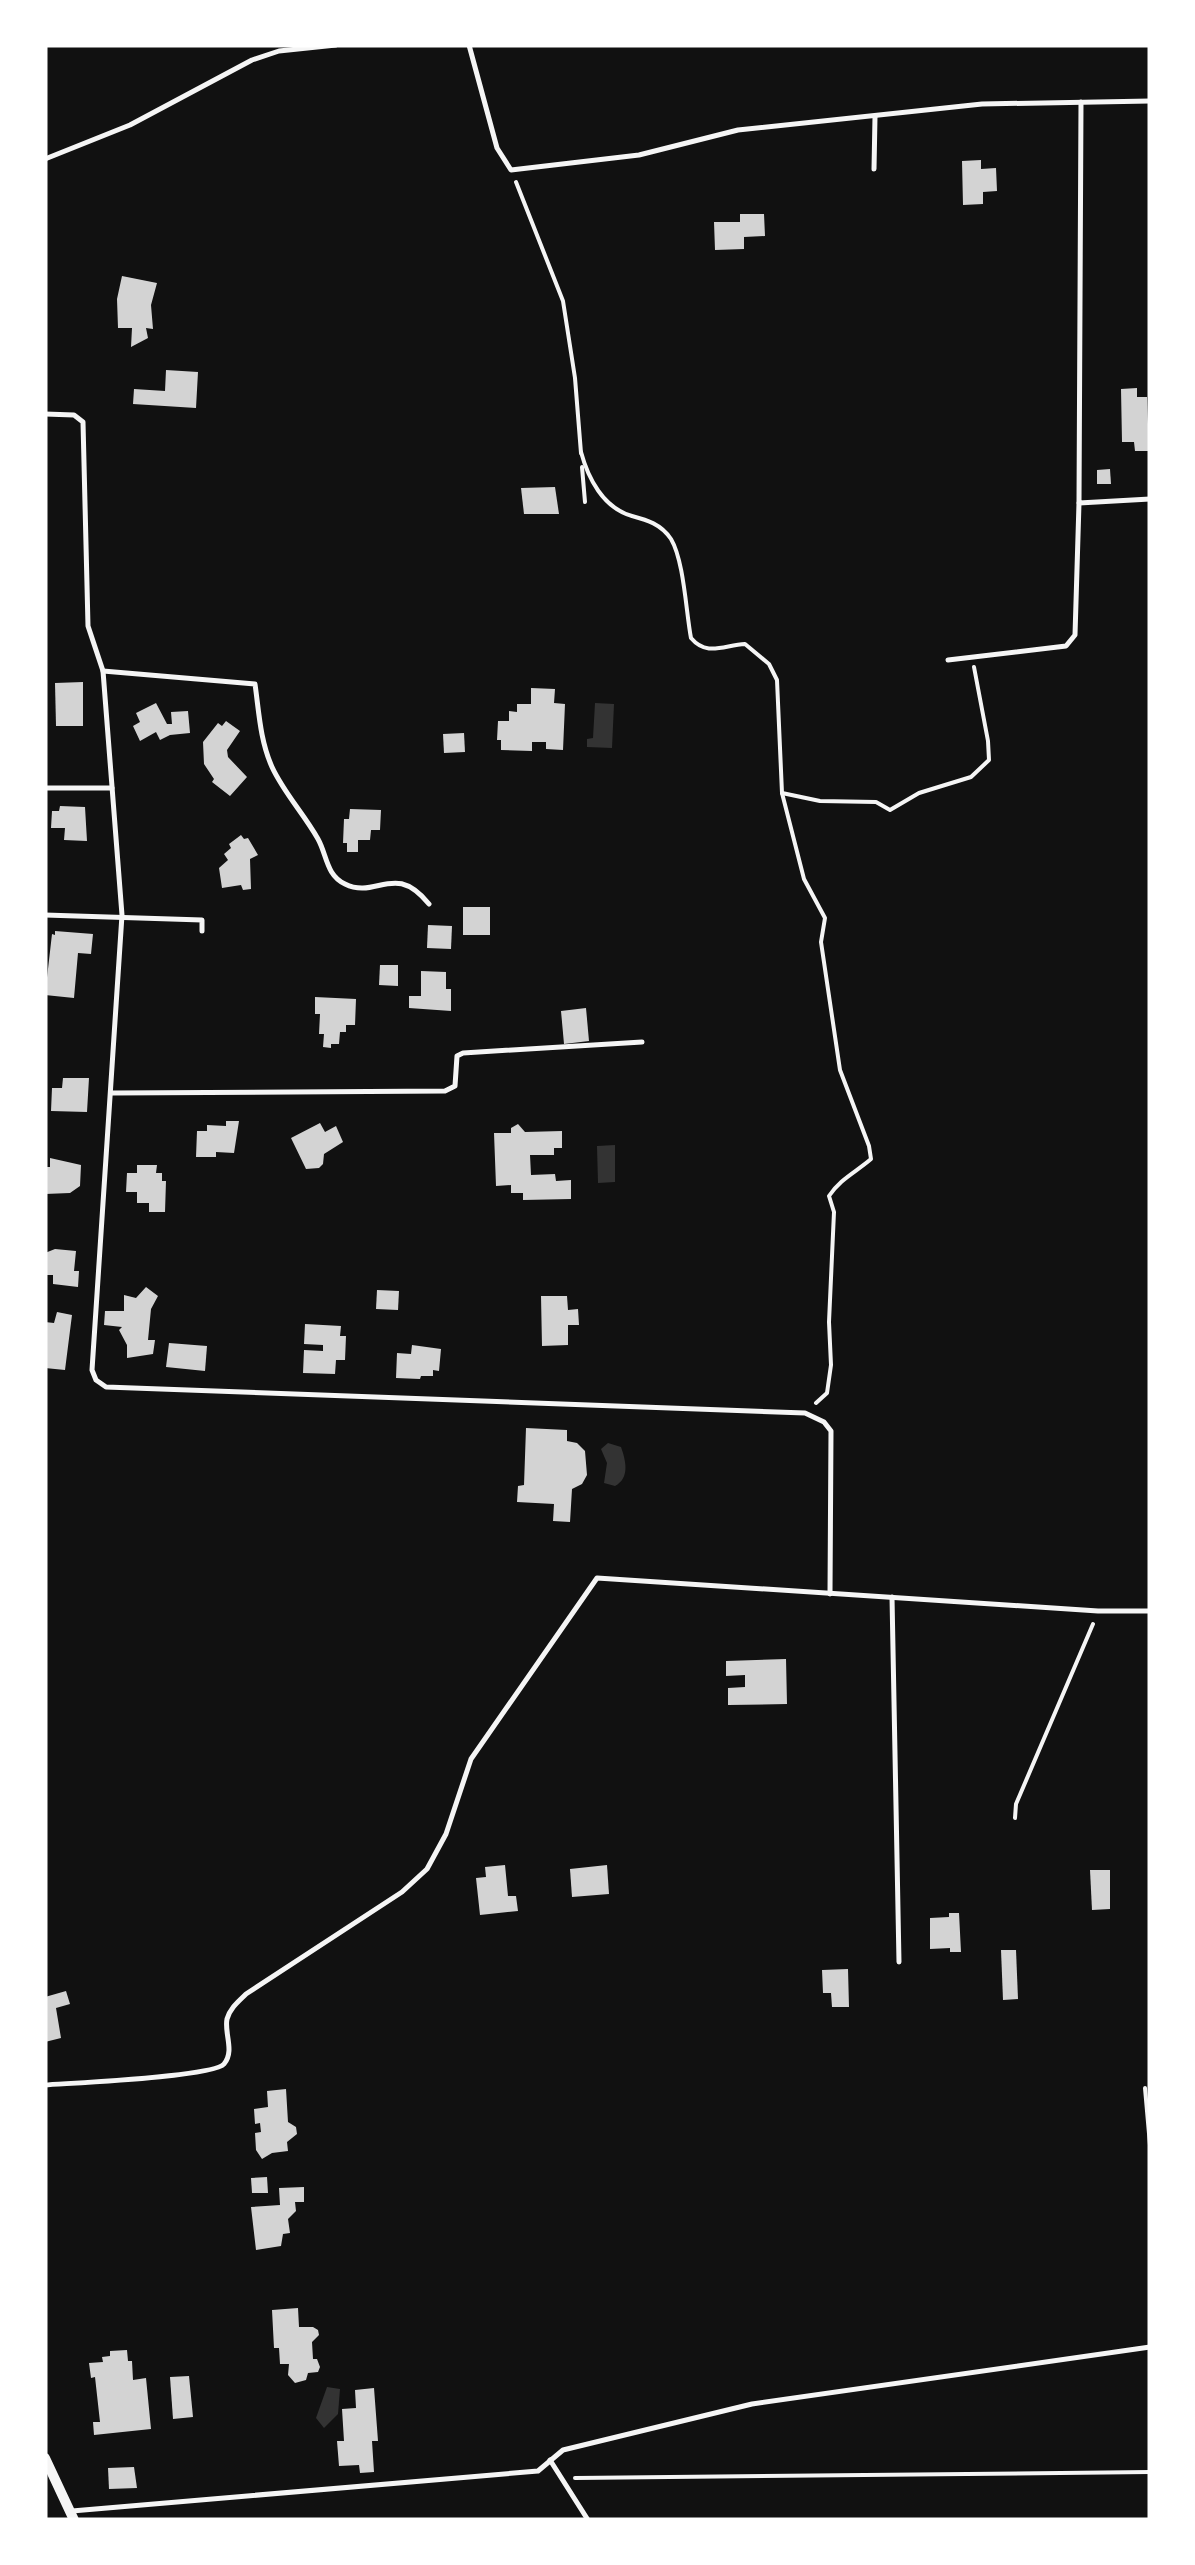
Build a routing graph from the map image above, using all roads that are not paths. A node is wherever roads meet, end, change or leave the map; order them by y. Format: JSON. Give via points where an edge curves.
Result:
{"nodes":[{"id":1,"x":336,"y":45,"type":"edge"},
{"id":2,"x":469,"y":45,"type":"edge"},
{"id":3,"x":1150,"y":101,"type":"edge"},
{"id":4,"x":1081,"y":102,"type":"junction"},
{"id":5,"x":875,"y":117,"type":"junction"},
{"id":6,"x":45,"y":159,"type":"edge"},
{"id":7,"x":874,"y":169,"type":"dead end"},
{"id":8,"x":45,"y":414,"type":"edge"},
{"id":9,"x":1150,"y":498,"type":"edge"},
{"id":10,"x":1079,"y":503,"type":"junction"},
{"id":11,"x":948,"y":660,"type":"dead end"},
{"id":12,"x":103,"y":671,"type":"junction"},
{"id":13,"x":45,"y":788,"type":"edge"},
{"id":14,"x":112,"y":788,"type":"junction"},
{"id":15,"x":429,"y":904,"type":"dead end"},
{"id":16,"x":45,"y":914,"type":"edge"},
{"id":17,"x":122,"y":915,"type":"junction"},
{"id":18,"x":202,"y":931,"type":"dead end"},
{"id":19,"x":642,"y":1042,"type":"dead end"},
{"id":20,"x":112,"y":1092,"type":"junction"},
{"id":21,"x":830,"y":1594,"type":"junction"},
{"id":22,"x":892,"y":1597,"type":"junction"},
{"id":23,"x":1150,"y":1610,"type":"edge"},
{"id":24,"x":899,"y":1962,"type":"dead end"},
{"id":25,"x":45,"y":2085,"type":"edge"},
{"id":26,"x":1150,"y":2348,"type":"edge"},
{"id":27,"x":45,"y":2458,"type":"edge"},
{"id":28,"x":550,"y":2460,"type":"junction"},
{"id":29,"x":72,"y":2516,"type":"edge"},
{"id":30,"x":588,"y":2520,"type":"edge"}],
"edges":[{"from":1,"to":6,"type":"lane","via":[[252,60],[130,125]]},
{"from":2,"to":5,"type":"lane","via":[[497,148],[512,170],[639,155],[738,130]]},
{"from":3,"to":4,"type":"lane"},
{"from":4,"to":5,"type":"lane","via":[[982,104]]},
{"from":4,"to":10,"type":"lane"},
{"from":5,"to":7,"type":"lane"},
{"from":8,"to":12,"type":"lane","via":[[74,415],[82,422],[88,626]]},
{"from":9,"to":10,"type":"lane"},
{"from":10,"to":11,"type":"lane","via":[[1075,635],[1066,646]]},
{"from":12,"to":14,"type":"lane"},
{"from":12,"to":15,"type":"lane","via":[[254,684],[272,768],[321,844],[332,874],[346,885],[403,883]]},
{"from":13,"to":14,"type":"lane"},
{"from":14,"to":17,"type":"lane"},
{"from":16,"to":17,"type":"lane"},
{"from":17,"to":18,"type":"lane","via":[[202,920]]},
{"from":17,"to":20,"type":"lane"},
{"from":19,"to":20,"type":"lane","via":[[464,1053],[454,1062],[455,1086],[446,1091]]},
{"from":20,"to":21,"type":"lane","via":[[96,1380],[106,1386],[805,1413],[831,1431]]},
{"from":21,"to":22,"type":"lane"},
{"from":21,"to":25,"type":"lane","via":[[597,1578],[470,1760],[427,1869],[246,1994],[226,2021],[230,2053],[224,2064],[216,2070]]},
{"from":22,"to":23,"type":"lane"},
{"from":22,"to":24,"type":"lane"},
{"from":26,"to":28,"type":"lane","via":[[752,2404],[563,2450]]},
{"from":27,"to":29,"type":"street"},
{"from":28,"to":29,"type":"lane","via":[[538,2471]]},
{"from":28,"to":30,"type":"lane"}]}
